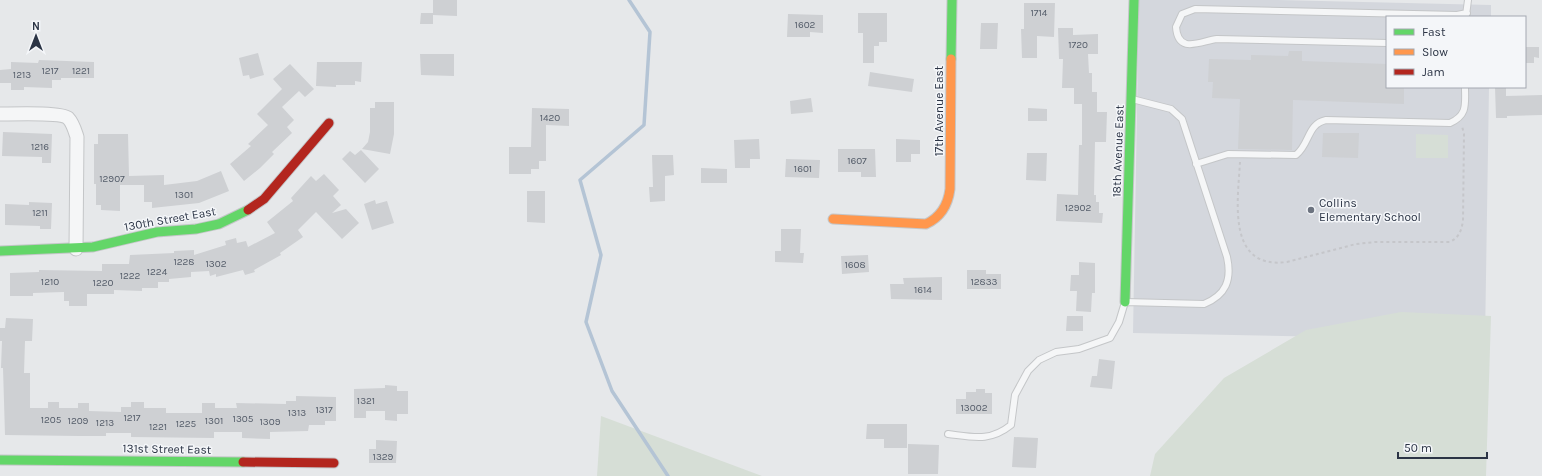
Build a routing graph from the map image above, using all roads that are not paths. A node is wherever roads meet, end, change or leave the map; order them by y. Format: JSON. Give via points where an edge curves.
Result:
{"nodes":[{"id":1,"x":952,"y":0,"type":"edge"},
{"id":2,"x":1134,"y":0,"type":"edge"},
{"id":3,"x":1468,"y":0,"type":"edge"},
{"id":4,"x":1467,"y":15,"type":"edge"},
{"id":5,"x":1386,"y":43,"type":"edge"},
{"id":6,"x":1466,"y":88,"type":"edge"},
{"id":7,"x":1131,"y":99,"type":"junction"},
{"id":8,"x":0,"y":114,"type":"edge"},
{"id":9,"x":329,"y":123,"type":"dead end"},
{"id":10,"x":1196,"y":164,"type":"junction"},
{"id":11,"x":833,"y":219,"type":"dead end"},
{"id":12,"x":76,"y":249,"type":"junction"},
{"id":13,"x":0,"y":251,"type":"edge"},
{"id":14,"x":1125,"y":302,"type":"junction"},
{"id":15,"x":948,"y":434,"type":"dead end"},
{"id":16,"x":0,"y":460,"type":"edge"},
{"id":17,"x":334,"y":463,"type":"dead end"}],
"edges":[{"from":1,"to":11,"type":"street","name":"17th Avenue East","via":[[948,203],[937,218],[926,224]]},
{"from":2,"to":7,"type":"street","name":"18th Avenue East"},
{"from":3,"to":4,"type":"lane"},
{"from":4,"to":5,"type":"lane","via":[[1199,9],[1182,14],[1176,27],[1180,38],[1192,45],[1217,39]]},
{"from":6,"to":10,"type":"lane","via":[[1465,110],[1459,120],[1450,123],[1326,120],[1313,126],[1305,146],[1296,155],[1228,154]]},
{"from":7,"to":10,"type":"lane","via":[[1163,106],[1178,114],[1182,119]]},
{"from":7,"to":14,"type":"street","name":"18th Avenue East"},
{"from":8,"to":12,"type":"street","via":[[56,115],[67,117],[72,123],[77,138]]},
{"from":9,"to":12,"type":"street","name":"130th Street East","via":[[264,199],[248,210],[209,227],[158,232]]},
{"from":10,"to":14,"type":"lane","via":[[1229,268],[1228,282],[1216,300],[1204,304]]},
{"from":12,"to":13,"type":"street","name":"130th Street East"},
{"from":14,"to":15,"type":"lane","via":[[1119,322],[1110,338],[1079,349],[1056,352],[1040,360],[1028,372],[1015,395],[1011,425],[1003,432],[988,438]]},
{"from":16,"to":17,"type":"street","name":"131st Street East"}]}
